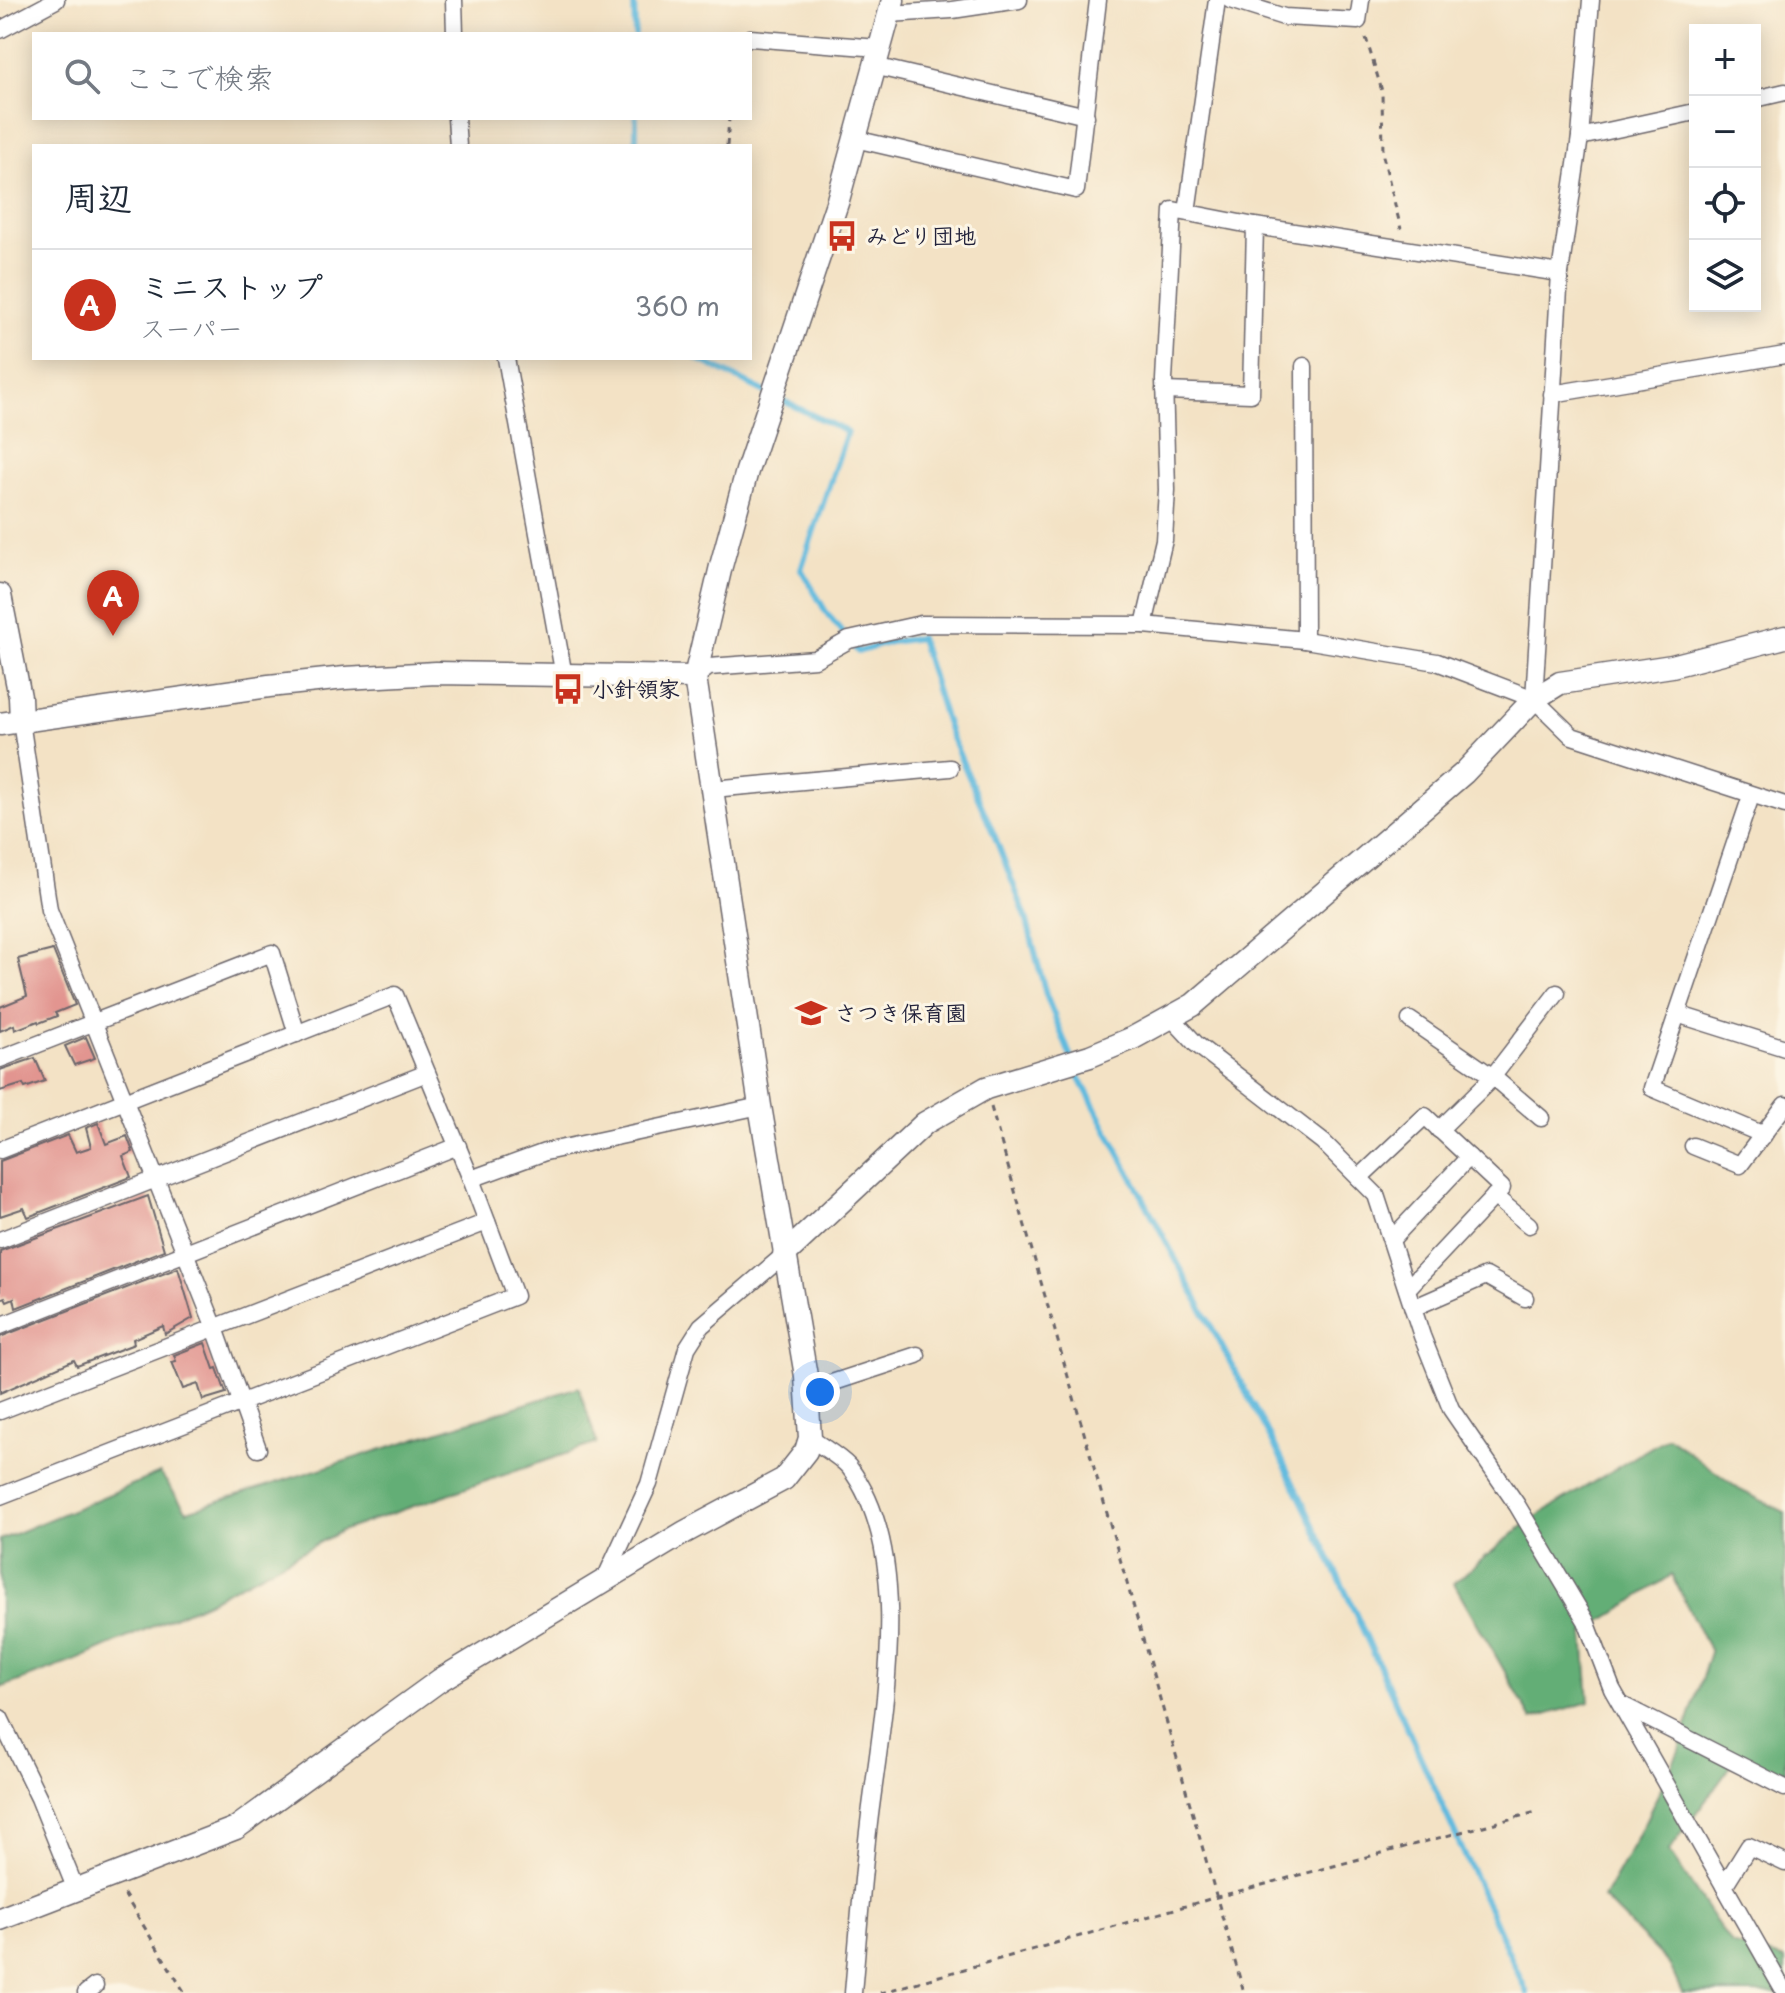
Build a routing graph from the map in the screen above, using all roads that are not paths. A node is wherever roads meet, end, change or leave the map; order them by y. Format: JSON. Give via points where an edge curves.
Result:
{"nodes":[{"id":1,"x":454,"y":0,"type":"edge"},
{"id":2,"x":1019,"y":0,"type":"edge"},
{"id":3,"x":1098,"y":0,"type":"edge"},
{"id":4,"x":1217,"y":0,"type":"edge"},
{"id":5,"x":1230,"y":0,"type":"edge"},
{"id":6,"x":1591,"y":0,"type":"edge"},
{"id":7,"x":45,"y":3,"type":"edge"},
{"id":8,"x":891,"y":7,"type":"edge"},
{"id":9,"x":1360,"y":7,"type":"edge"},
{"id":10,"x":0,"y":30,"type":"edge"},
{"id":11,"x":455,"y":32,"type":"edge"},
{"id":12,"x":752,"y":38,"type":"edge"},
{"id":13,"x":876,"y":57,"type":"junction"},
{"id":14,"x":1785,"y":92,"type":"edge"},
{"id":15,"x":1761,"y":98,"type":"edge"},
{"id":16,"x":1689,"y":113,"type":"edge"},
{"id":17,"x":1086,"y":116,"type":"junction"},
{"id":18,"x":456,"y":120,"type":"edge"},
{"id":19,"x":1580,"y":137,"type":"junction"},
{"id":20,"x":855,"y":139,"type":"junction"},
{"id":21,"x":458,"y":144,"type":"edge"},
{"id":22,"x":1187,"y":212,"type":"junction"},
{"id":23,"x":1255,"y":226,"type":"junction"},
{"id":24,"x":1560,"y":273,"type":"junction"},
{"id":25,"x":1785,"y":355,"type":"edge"},
{"id":26,"x":506,"y":360,"type":"edge"},
{"id":27,"x":1304,"y":366,"type":"dead end"},
{"id":28,"x":1164,"y":391,"type":"junction"},
{"id":29,"x":1552,"y":394,"type":"junction"},
{"id":30,"x":0,"y":595,"type":"edge"},
{"id":31,"x":1144,"y":625,"type":"junction"},
{"id":32,"x":1785,"y":637,"type":"edge"},
{"id":33,"x":1305,"y":640,"type":"junction"},
{"id":34,"x":564,"y":676,"type":"junction"},
{"id":35,"x":695,"y":677,"type":"junction"},
{"id":36,"x":1534,"y":699,"type":"junction"},
{"id":37,"x":10,"y":722,"type":"edge"},
{"id":38,"x":950,"y":768,"type":"dead end"},
{"id":39,"x":712,"y":789,"type":"junction"},
{"id":40,"x":1751,"y":796,"type":"junction"},
{"id":41,"x":1785,"y":805,"type":"edge"},
{"id":42,"x":1557,"y":993,"type":"dead end"},
{"id":43,"x":1677,"y":1014,"type":"junction"},
{"id":44,"x":1171,"y":1017,"type":"junction"},
{"id":45,"x":1410,"y":1020,"type":"dead end"},
{"id":46,"x":95,"y":1023,"type":"junction"},
{"id":47,"x":297,"y":1034,"type":"junction"},
{"id":48,"x":1785,"y":1048,"type":"edge"},
{"id":49,"x":0,"y":1059,"type":"edge"},
{"id":50,"x":427,"y":1073,"type":"junction"},
{"id":51,"x":1493,"y":1077,"type":"junction"},
{"id":52,"x":124,"y":1101,"type":"junction"},
{"id":53,"x":1785,"y":1105,"type":"edge"},
{"id":54,"x":760,"y":1106,"type":"junction"},
{"id":55,"x":1541,"y":1118,"type":"dead end"},
{"id":56,"x":1439,"y":1130,"type":"junction"},
{"id":57,"x":1764,"y":1135,"type":"junction"},
{"id":58,"x":458,"y":1146,"type":"junction"},
{"id":59,"x":1693,"y":1146,"type":"dead end"},
{"id":60,"x":0,"y":1150,"type":"edge"},
{"id":61,"x":1469,"y":1157,"type":"junction"},
{"id":62,"x":1359,"y":1178,"type":"junction"},
{"id":63,"x":155,"y":1179,"type":"junction"},
{"id":64,"x":471,"y":1179,"type":"junction"},
{"id":65,"x":1494,"y":1196,"type":"junction"},
{"id":66,"x":487,"y":1222,"type":"junction"},
{"id":67,"x":1529,"y":1225,"type":"dead end"},
{"id":68,"x":0,"y":1240,"type":"edge"},
{"id":69,"x":1391,"y":1240,"type":"junction"},
{"id":70,"x":184,"y":1254,"type":"junction"},
{"id":71,"x":784,"y":1255,"type":"junction"},
{"id":72,"x":1407,"y":1289,"type":"junction"},
{"id":73,"x":1525,"y":1298,"type":"dead end"},
{"id":74,"x":1413,"y":1308,"type":"junction"},
{"id":75,"x":0,"y":1326,"type":"edge"},
{"id":76,"x":215,"y":1328,"type":"junction"},
{"id":77,"x":917,"y":1355,"type":"dead end"},
{"id":78,"x":807,"y":1391,"type":"junction"},
{"id":79,"x":242,"y":1401,"type":"junction"},
{"id":80,"x":0,"y":1411,"type":"edge"},
{"id":81,"x":810,"y":1438,"type":"junction"},
{"id":82,"x":258,"y":1449,"type":"dead end"},
{"id":83,"x":0,"y":1496,"type":"edge"},
{"id":84,"x":604,"y":1581,"type":"junction"},
{"id":85,"x":1620,"y":1705,"type":"junction"},
{"id":86,"x":0,"y":1718,"type":"edge"},
{"id":87,"x":1785,"y":1788,"type":"edge"},
{"id":88,"x":1785,"y":1863,"type":"edge"},
{"id":89,"x":1724,"y":1886,"type":"junction"},
{"id":90,"x":76,"y":1890,"type":"junction"},
{"id":91,"x":0,"y":1919,"type":"edge"},
{"id":92,"x":853,"y":1993,"type":"edge"},
{"id":93,"x":1785,"y":1993,"type":"edge"}],
"edges":[{"from":1,"to":11,"type":"street"},
{"from":2,"to":8,"type":"street","via":[[952,10]]},
{"from":3,"to":17,"type":"street"},
{"from":4,"to":22,"type":"street"},
{"from":5,"to":9,"type":"street","via":[[1284,17],[1358,21]]},
{"from":6,"to":19,"type":"street"},
{"from":7,"to":10,"type":"street"},
{"from":8,"to":13,"type":"street"},
{"from":12,"to":13,"type":"street"},
{"from":13,"to":17,"type":"street"},
{"from":13,"to":20,"type":"street"},
{"from":14,"to":15,"type":"street"},
{"from":16,"to":19,"type":"street"},
{"from":17,"to":20,"type":"street","via":[[1076,190]]},
{"from":18,"to":21,"type":"street"},
{"from":19,"to":24,"type":"street"},
{"from":20,"to":35,"type":"street","via":[[747,471]]},
{"from":22,"to":23,"type":"street"},
{"from":22,"to":28,"type":"street","via":[[1173,210]]},
{"from":23,"to":24,"type":"street"},
{"from":23,"to":28,"type":"street","via":[[1251,394]]},
{"from":24,"to":29,"type":"street"},
{"from":25,"to":29,"type":"street"},
{"from":26,"to":34,"type":"street"},
{"from":27,"to":33,"type":"street"},
{"from":28,"to":31,"type":"street","via":[[1164,540]]},
{"from":29,"to":36,"type":"street"},
{"from":30,"to":37,"type":"street","via":[[20,697]]},
{"from":31,"to":33,"type":"street"},
{"from":31,"to":35,"type":"street","via":[[921,624],[849,640],[815,659],[709,667]]},
{"from":32,"to":36,"type":"street","via":[[1672,666],[1560,683]]},
{"from":33,"to":36,"type":"street","via":[[1437,662]]},
{"from":34,"to":35,"type":"street"},
{"from":34,"to":37,"type":"street","via":[[436,673],[345,678]]},
{"from":35,"to":39,"type":"street"},
{"from":36,"to":40,"type":"street","via":[[1572,736]]},
{"from":36,"to":44,"type":"street","via":[[1464,773],[1193,1005]]},
{"from":37,"to":46,"type":"street","via":[[49,910]]},
{"from":38,"to":39,"type":"street"},
{"from":39,"to":54,"type":"street"},
{"from":40,"to":41,"type":"street"},
{"from":40,"to":43,"type":"street"},
{"from":42,"to":51,"type":"street"},
{"from":43,"to":48,"type":"street"},
{"from":43,"to":57,"type":"street","via":[[1652,1088]]},
{"from":44,"to":62,"type":"street","via":[[1196,1044],[1323,1142]]},
{"from":44,"to":71,"type":"street","via":[[1090,1056],[986,1088],[925,1123]]},
{"from":45,"to":51,"type":"street"},
{"from":46,"to":47,"type":"street","via":[[272,953]]},
{"from":46,"to":49,"type":"street"},
{"from":46,"to":52,"type":"street"},
{"from":47,"to":50,"type":"street","via":[[395,995]]},
{"from":47,"to":52,"type":"street"},
{"from":50,"to":58,"type":"street"},
{"from":50,"to":63,"type":"street"},
{"from":51,"to":55,"type":"street"},
{"from":51,"to":56,"type":"street"},
{"from":52,"to":60,"type":"street"},
{"from":52,"to":63,"type":"street"},
{"from":53,"to":57,"type":"street"},
{"from":54,"to":64,"type":"street","via":[[545,1152]]},
{"from":54,"to":71,"type":"street"},
{"from":56,"to":61,"type":"street"},
{"from":56,"to":62,"type":"street","via":[[1425,1116]]},
{"from":57,"to":59,"type":"street","via":[[1740,1165]]},
{"from":58,"to":64,"type":"street"},
{"from":58,"to":70,"type":"street"},
{"from":61,"to":65,"type":"street","via":[[1502,1188]]},
{"from":61,"to":69,"type":"street"},
{"from":62,"to":69,"type":"street","via":[[1376,1195]]},
{"from":63,"to":68,"type":"street"},
{"from":63,"to":70,"type":"street"},
{"from":64,"to":66,"type":"street"},
{"from":65,"to":67,"type":"street"},
{"from":65,"to":72,"type":"street"},
{"from":66,"to":76,"type":"street"},
{"from":66,"to":79,"type":"street","via":[[515,1296]]},
{"from":69,"to":72,"type":"street"},
{"from":70,"to":75,"type":"street"},
{"from":70,"to":76,"type":"street"},
{"from":71,"to":78,"type":"street"},
{"from":71,"to":84,"type":"street","via":[[701,1326],[687,1348],[649,1484]]},
{"from":72,"to":74,"type":"street"},
{"from":73,"to":74,"type":"street","via":[[1486,1276]]},
{"from":74,"to":85,"type":"street","via":[[1451,1409],[1517,1505],[1586,1621]]},
{"from":76,"to":79,"type":"street"},
{"from":76,"to":80,"type":"street"},
{"from":77,"to":78,"type":"street"},
{"from":78,"to":81,"type":"street"},
{"from":79,"to":82,"type":"street"},
{"from":79,"to":83,"type":"street"},
{"from":81,"to":84,"type":"street","via":[[784,1479]]},
{"from":81,"to":92,"type":"street","via":[[848,1466],[868,1501],[883,1546],[889,1598],[888,1674]]},
{"from":84,"to":90,"type":"street","via":[[440,1680],[236,1828]]},
{"from":85,"to":87,"type":"street"},
{"from":85,"to":89,"type":"street"},
{"from":86,"to":90,"type":"street"},
{"from":88,"to":89,"type":"street","via":[[1749,1846]]},
{"from":89,"to":93,"type":"street"},
{"from":90,"to":91,"type":"street"}]}
